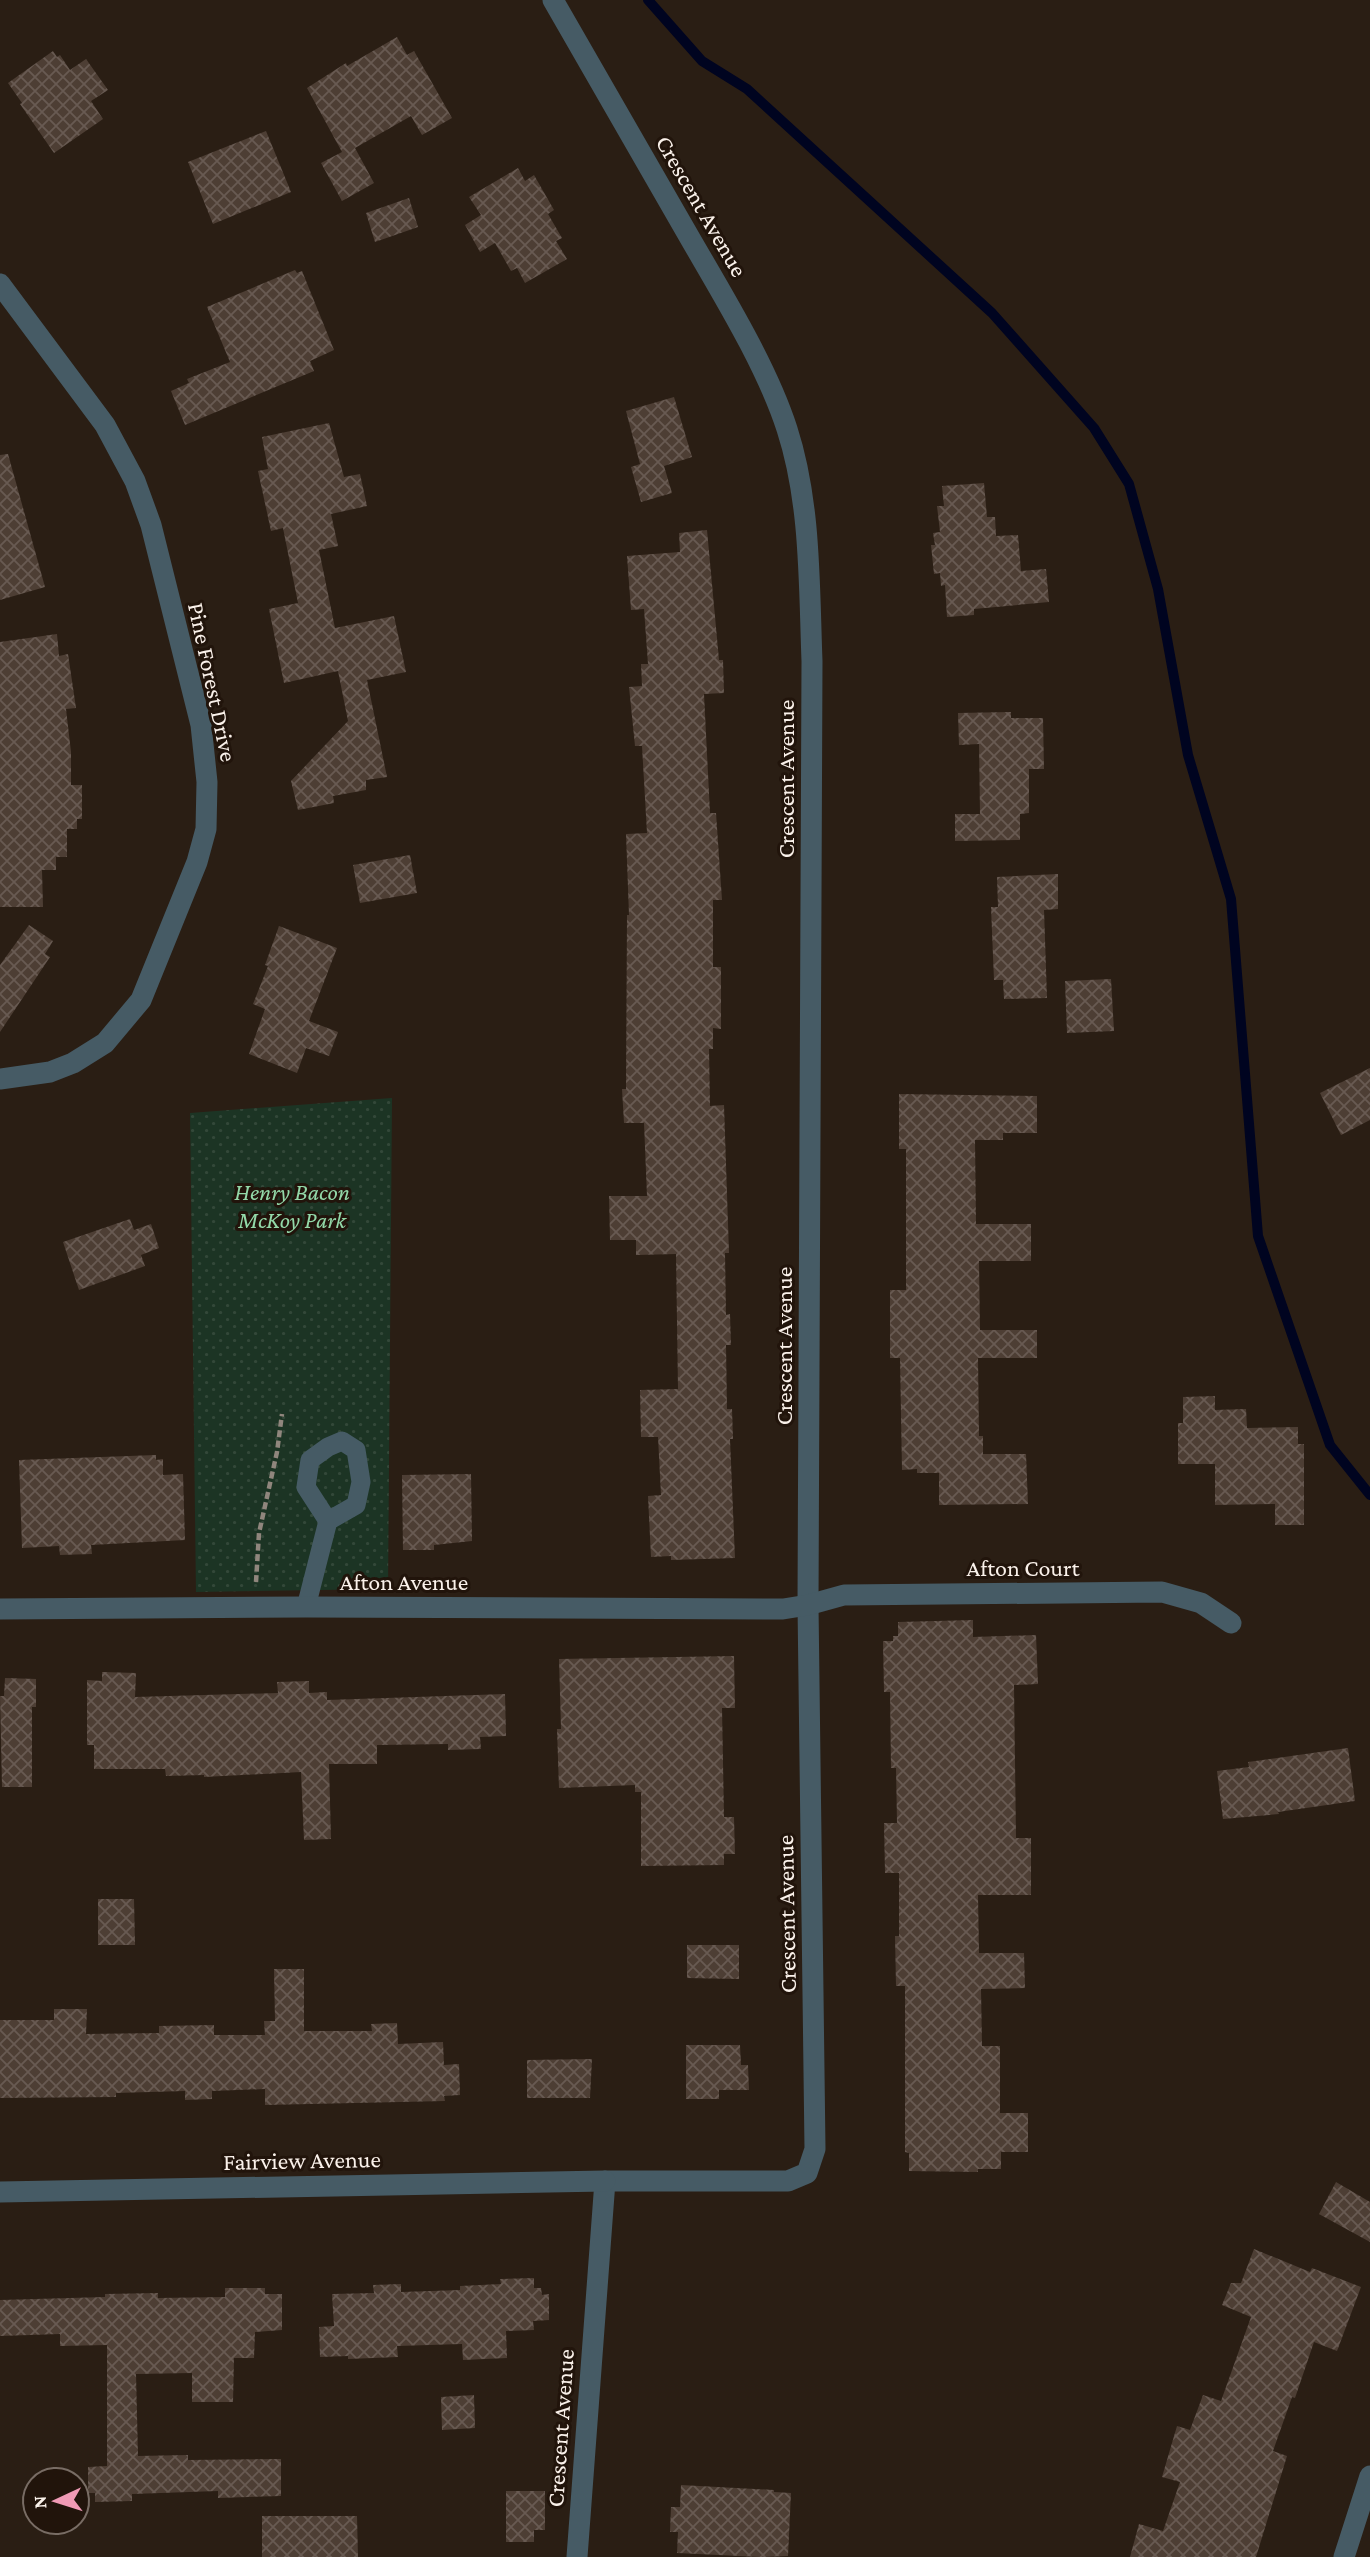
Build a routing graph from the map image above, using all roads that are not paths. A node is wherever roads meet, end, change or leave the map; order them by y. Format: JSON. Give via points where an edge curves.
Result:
{"nodes":[{"id":1,"x":553,"y":0,"type":"edge"},
{"id":2,"x":0,"y":284,"type":"edge"},
{"id":3,"x":0,"y":1079,"type":"edge"},
{"id":4,"x":328,"y":1521,"type":"dead end"},
{"id":5,"x":808,"y":1605,"type":"junction"},
{"id":6,"x":306,"y":1607,"type":"junction"},
{"id":7,"x":0,"y":1609,"type":"edge"},
{"id":8,"x":1231,"y":1623,"type":"dead end"},
{"id":9,"x":605,"y":2181,"type":"junction"},
{"id":10,"x":0,"y":2192,"type":"edge"},
{"id":11,"x":1370,"y":2476,"type":"edge"},
{"id":12,"x":577,"y":2557,"type":"edge"},
{"id":13,"x":1344,"y":2557,"type":"edge"}],
"edges":[{"from":1,"to":5,"type":"street","name":"Crescent Avenue","via":[[727,302],[787,430],[800,487],[811,661]]},
{"from":2,"to":3,"type":"street","name":"Pine Forest Drive","via":[[105,425],[135,481],[151,524],[201,725],[207,782],[205,829],[197,862],[141,1000],[105,1043],[74,1063],[50,1072]]},
{"from":4,"to":6,"type":"lane"},
{"from":5,"to":6,"type":"street","name":"Afton Avenue","via":[[783,1609]]},
{"from":5,"to":8,"type":"street","name":"Afton Court","via":[[844,1595],[1162,1592],[1201,1603]]},
{"from":5,"to":9,"type":"street","name":"Crescent Avenue","via":[[815,2149],[807,2173],[788,2181]]},
{"from":6,"to":7,"type":"street","name":"Afton Avenue"},
{"from":9,"to":10,"type":"street","name":"Fairview Avenue"},
{"from":9,"to":12,"type":"street","name":"Crescent Avenue"},
{"from":11,"to":13,"type":"street"}]}
